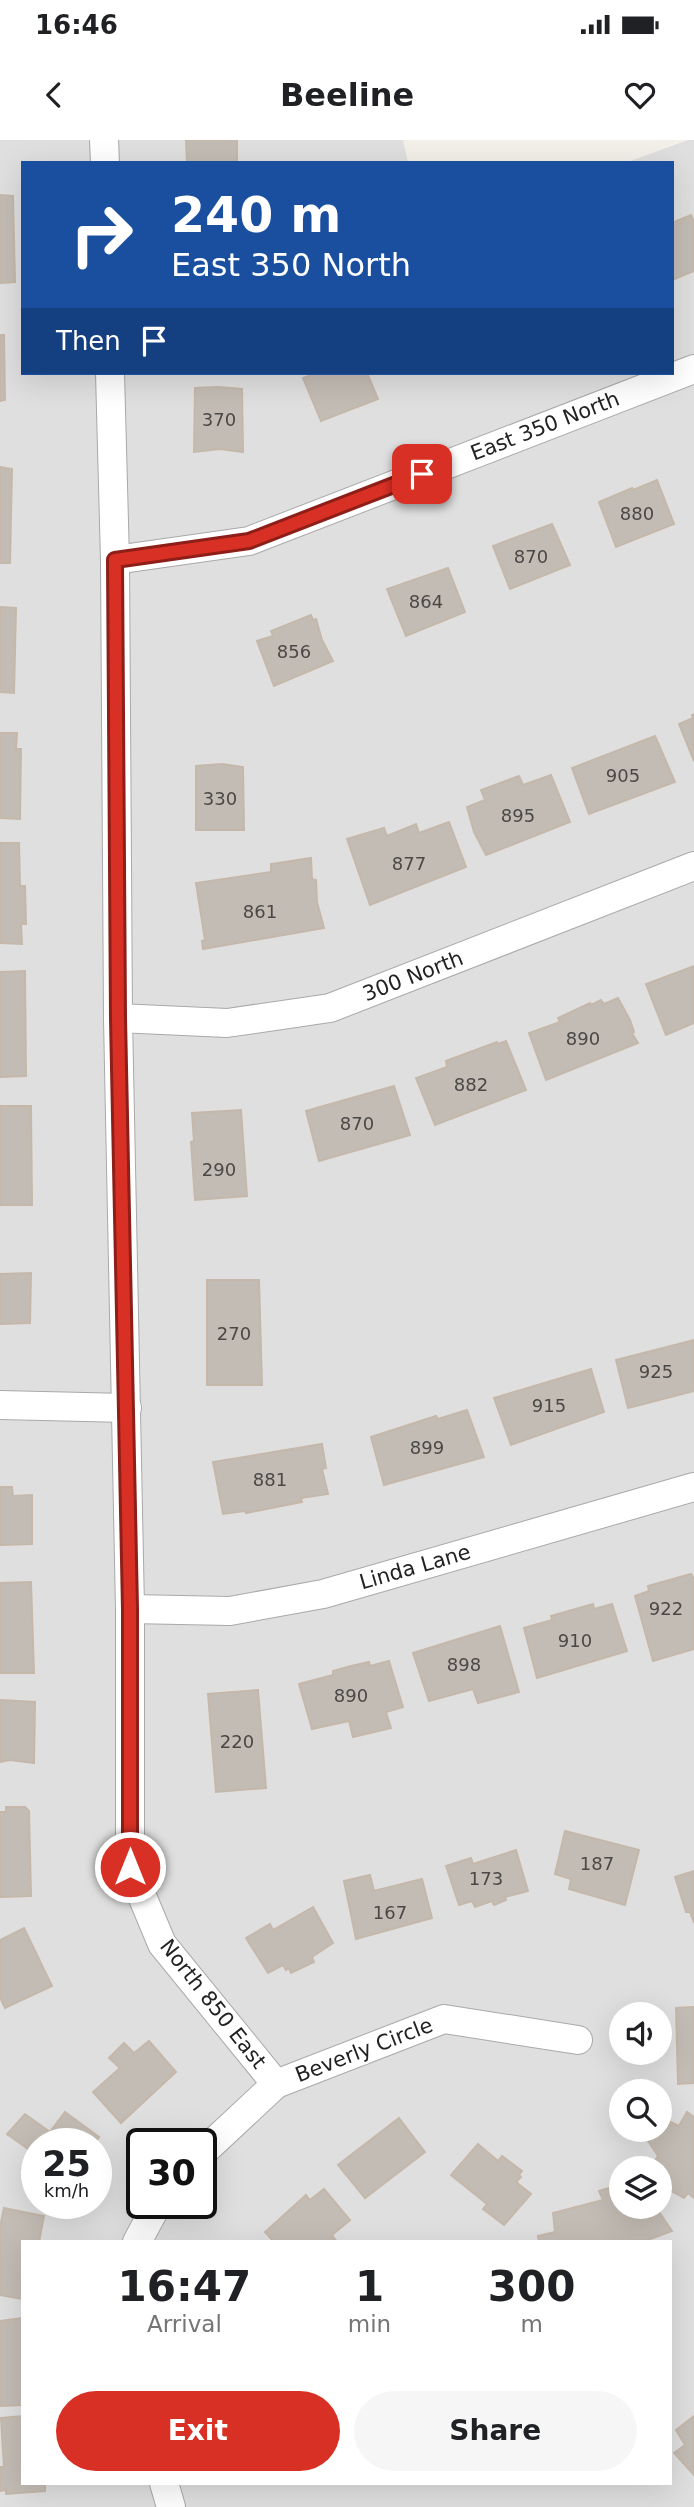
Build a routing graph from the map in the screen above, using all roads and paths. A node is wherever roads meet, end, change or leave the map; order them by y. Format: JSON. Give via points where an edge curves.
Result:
{"nodes":[{"id":1,"x":104,"y":140,"type":"edge"},
{"id":2,"x":105,"y":161,"type":"edge"},
{"id":3,"x":694,"y":369,"type":"edge"},
{"id":4,"x":110,"y":375,"type":"edge"},
{"id":5,"x":115,"y":560,"type":"junction"},
{"id":6,"x":694,"y":866,"type":"edge"},
{"id":7,"x":118,"y":1018,"type":"junction"},
{"id":8,"x":0,"y":1405,"type":"edge"},
{"id":9,"x":127,"y":1408,"type":"junction"},
{"id":10,"x":694,"y":1487,"type":"edge"},
{"id":11,"x":130,"y":1609,"type":"junction"},
{"id":12,"x":578,"y":2040,"type":"dead end"},
{"id":13,"x":276,"y":2084,"type":"junction"},
{"id":14,"x":217,"y":2139,"type":"edge"},
{"id":15,"x":149,"y":2219,"type":"edge"},
{"id":16,"x":138,"y":2240,"type":"edge"},
{"id":17,"x":165,"y":2485,"type":"edge"},
{"id":18,"x":171,"y":2507,"type":"edge"}],
"edges":[{"from":1,"to":2,"type":"street"},
{"from":3,"to":5,"type":"street","name":"East 350 North","via":[[249,541]]},
{"from":4,"to":5,"type":"street","name":"North 850 East"},
{"from":5,"to":7,"type":"street","name":"North 850 East"},
{"from":6,"to":7,"type":"street","name":"300 North","via":[[330,1008],[227,1023]]},
{"from":7,"to":9,"type":"street","name":"North 850 East"},
{"from":8,"to":9,"type":"street"},
{"from":9,"to":11,"type":"street","name":"North 850 East"},
{"from":10,"to":11,"type":"street","name":"Linda Lane","via":[[323,1594],[230,1611]]},
{"from":11,"to":13,"type":"street","name":"North 850 East","via":[[130,1867],[162,1944]]},
{"from":12,"to":13,"type":"street","name":"Beverly Circle","via":[[444,2019]]},
{"from":13,"to":14,"type":"street"},
{"from":15,"to":16,"type":"street"},
{"from":17,"to":18,"type":"street"}]}
